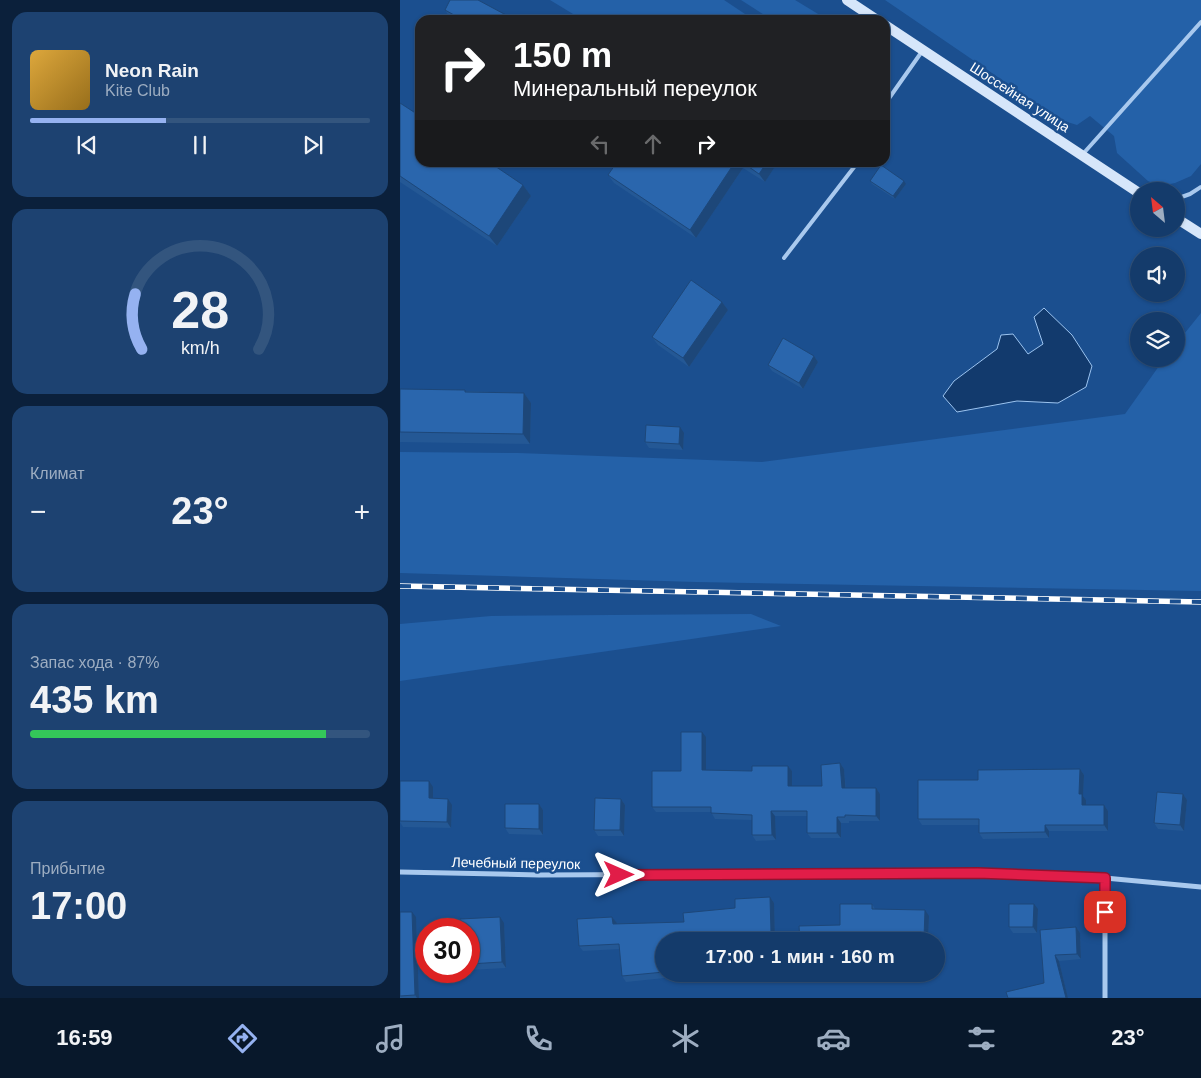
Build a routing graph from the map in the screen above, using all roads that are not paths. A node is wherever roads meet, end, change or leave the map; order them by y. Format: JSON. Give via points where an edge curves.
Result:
{"nodes":[{"id":1,"x":847,"y":0,"type":"edge"},
{"id":2,"x":870,"y":15,"type":"edge"},
{"id":3,"x":1201,"y":22,"type":"edge"},
{"id":4,"x":890,"y":28,"type":"edge"},
{"id":5,"x":923,"y":50,"type":"junction"},
{"id":6,"x":890,"y":97,"type":"edge"},
{"id":7,"x":1082,"y":155,"type":"junction"},
{"id":8,"x":854,"y":167,"type":"edge"},
{"id":9,"x":1130,"y":187,"type":"edge"},
{"id":10,"x":1201,"y":187,"type":"edge"},
{"id":11,"x":1185,"y":196,"type":"edge"},
{"id":12,"x":1185,"y":224,"type":"edge"},
{"id":13,"x":1201,"y":234,"type":"edge"},
{"id":14,"x":784,"y":258,"type":"dead end"},
{"id":15,"x":400,"y":872,"type":"edge"},
{"id":16,"x":1105,"y":878,"type":"junction"},
{"id":17,"x":1201,"y":887,"type":"edge"},
{"id":18,"x":1106,"y":998,"type":"edge"}],
"edges":[{"from":1,"to":2,"type":"main road"},
{"from":3,"to":7,"type":"lane"},
{"from":4,"to":5,"type":"main road","name":"Шоссейная улица"},
{"from":5,"to":6,"type":"lane"},
{"from":5,"to":7,"type":"main road","name":"Шоссейная улица"},
{"from":7,"to":9,"type":"main road","name":"Шоссейная улица"},
{"from":8,"to":14,"type":"lane"},
{"from":10,"to":11,"type":"lane"},
{"from":12,"to":13,"type":"main road"},
{"from":15,"to":16,"type":"street","name":"Лечебный переулок","via":[[539,875],[978,873]]},
{"from":16,"to":17,"type":"street","name":"Лечебный переулок"},
{"from":16,"to":18,"type":"street"}]}
